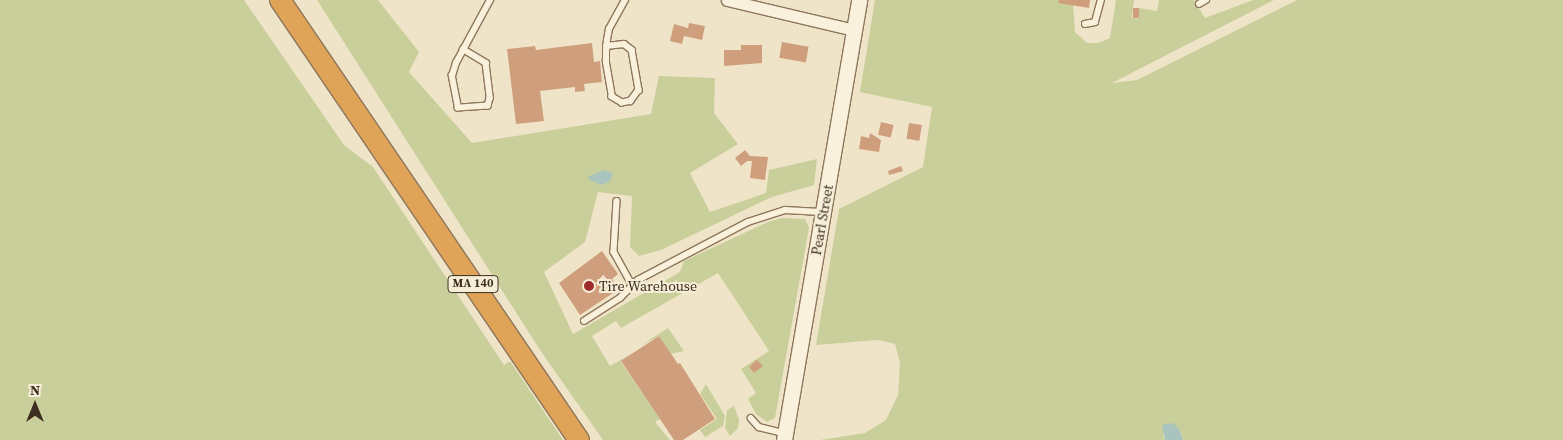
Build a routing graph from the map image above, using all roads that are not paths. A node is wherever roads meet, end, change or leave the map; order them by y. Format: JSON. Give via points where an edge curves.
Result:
{"nodes":[{"id":1,"x":280,"y":0,"type":"edge"},
{"id":2,"x":490,"y":0,"type":"edge"},
{"id":3,"x":625,"y":0,"type":"edge"},
{"id":4,"x":727,"y":0,"type":"edge"},
{"id":5,"x":859,"y":0,"type":"edge"},
{"id":6,"x":1101,"y":0,"type":"edge"},
{"id":7,"x":1206,"y":0,"type":"edge"},
{"id":8,"x":1200,"y":4,"type":"dead end"},
{"id":9,"x":1085,"y":24,"type":"dead end"},
{"id":10,"x":854,"y":30,"type":"junction"},
{"id":11,"x":606,"y":46,"type":"junction"},
{"id":12,"x":463,"y":49,"type":"junction"},
{"id":13,"x":617,"y":201,"type":"dead end"},
{"id":14,"x":823,"y":212,"type":"junction"},
{"id":15,"x":632,"y":284,"type":"junction"},
{"id":16,"x":584,"y":321,"type":"dead end"},
{"id":17,"x":751,"y":418,"type":"dead end"},
{"id":18,"x":785,"y":437,"type":"edge"},
{"id":19,"x":580,"y":440,"type":"edge"}],
"edges":[{"from":1,"to":19,"type":"highway","number":"MA 140"},
{"from":2,"to":12,"type":"lane"},
{"from":3,"to":11,"type":"lane","via":[[613,20]]},
{"from":4,"to":10,"type":"street"},
{"from":5,"to":10,"type":"main road","name":"Pearl Street"},
{"from":6,"to":9,"type":"lane","via":[[1095,22]]},
{"from":7,"to":8,"type":"lane"},
{"from":10,"to":14,"type":"main road","name":"Pearl Street"},
{"from":11,"to":11,"type":"lane","via":[[612,97],[622,103],[631,101],[639,90],[632,50],[624,44]]},
{"from":12,"to":12,"type":"lane","via":[[452,76],[456,104],[465,110],[488,106],[486,63]]},
{"from":13,"to":15,"type":"lane","via":[[614,252]]},
{"from":14,"to":15,"type":"lane","via":[[785,210],[748,222]]},
{"from":14,"to":18,"type":"main road","name":"Pearl Street"},
{"from":15,"to":16,"type":"lane","via":[[620,298]]},
{"from":17,"to":18,"type":"lane","via":[[760,427]]}]}
